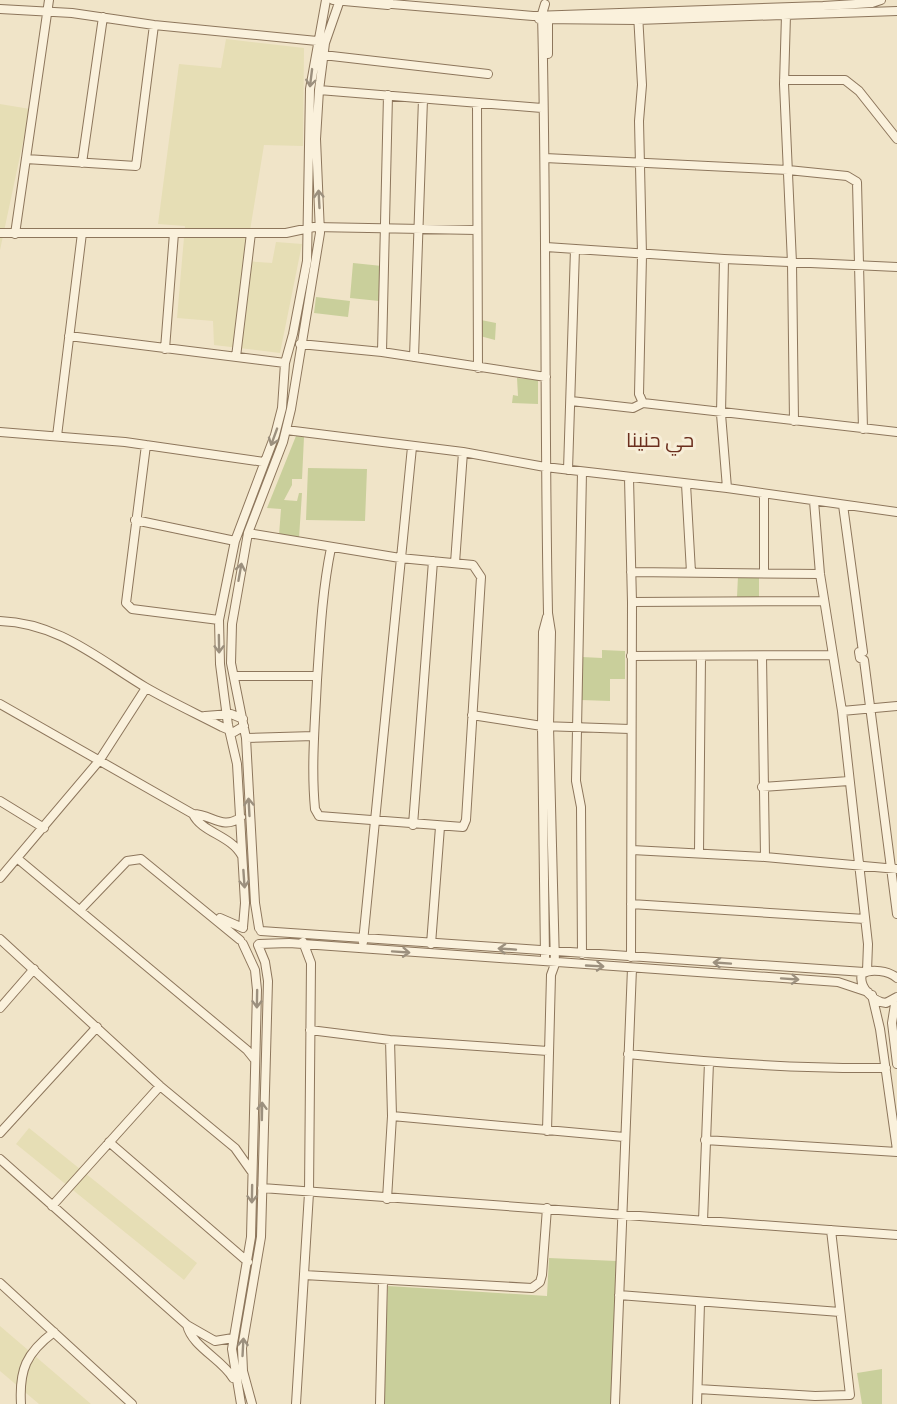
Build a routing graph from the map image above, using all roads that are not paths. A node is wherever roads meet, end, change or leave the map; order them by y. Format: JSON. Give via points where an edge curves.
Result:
{"nodes":[{"id":1,"x":49,"y":0,"type":"edge"},
{"id":2,"x":327,"y":0,"type":"edge"},
{"id":3,"x":381,"y":0,"type":"edge"},
{"id":4,"x":720,"y":0,"type":"edge"},
{"id":5,"x":881,"y":0,"type":"edge"},
{"id":6,"x":337,"y":1,"type":"edge"},
{"id":7,"x":545,"y":2,"type":"edge"},
{"id":8,"x":392,"y":4,"type":"junction"},
{"id":9,"x":0,"y":9,"type":"edge"},
{"id":10,"x":47,"y":10,"type":"junction"},
{"id":11,"x":895,"y":10,"type":"edge"},
{"id":12,"x":722,"y":14,"type":"junction"},
{"id":13,"x":786,"y":15,"type":"junction"},
{"id":14,"x":104,"y":17,"type":"junction"},
{"id":15,"x":543,"y":17,"type":"junction"},
{"id":16,"x":638,"y":17,"type":"junction"},
{"id":17,"x":154,"y":25,"type":"junction"},
{"id":18,"x":317,"y":41,"type":"junction"},
{"id":19,"x":323,"y":55,"type":"junction"},
{"id":20,"x":488,"y":74,"type":"dead end"},
{"id":21,"x":784,"y":80,"type":"junction"},
{"id":22,"x":319,"y":90,"type":"junction"},
{"id":23,"x":388,"y":95,"type":"junction"},
{"id":24,"x":423,"y":99,"type":"junction"},
{"id":25,"x":477,"y":103,"type":"junction"},
{"id":26,"x":543,"y":111,"type":"junction"},
{"id":27,"x":897,"y":139,"type":"edge"},
{"id":28,"x":545,"y":158,"type":"junction"},
{"id":29,"x":26,"y":159,"type":"junction"},
{"id":30,"x":639,"y":161,"type":"junction"},
{"id":31,"x":82,"y":163,"type":"junction"},
{"id":32,"x":788,"y":171,"type":"junction"},
{"id":33,"x":307,"y":228,"type":"junction"},
{"id":34,"x":320,"y":228,"type":"junction"},
{"id":35,"x":386,"y":228,"type":"junction"},
{"id":36,"x":418,"y":229,"type":"junction"},
{"id":37,"x":477,"y":230,"type":"junction"},
{"id":38,"x":0,"y":233,"type":"edge"},
{"id":39,"x":82,"y":233,"type":"junction"},
{"id":40,"x":174,"y":233,"type":"junction"},
{"id":41,"x":251,"y":233,"type":"junction"},
{"id":42,"x":286,"y":233,"type":"junction"},
{"id":43,"x":15,"y":234,"type":"junction"},
{"id":44,"x":320,"y":238,"type":"junction"},
{"id":45,"x":307,"y":240,"type":"junction"},
{"id":46,"x":546,"y":247,"type":"junction"},
{"id":47,"x":575,"y":249,"type":"junction"},
{"id":48,"x":642,"y":255,"type":"junction"},
{"id":49,"x":724,"y":260,"type":"junction"},
{"id":50,"x":792,"y":262,"type":"junction"},
{"id":51,"x":859,"y":265,"type":"junction"},
{"id":52,"x":897,"y":267,"type":"edge"},
{"id":53,"x":69,"y":336,"type":"junction"},
{"id":54,"x":300,"y":344,"type":"junction"},
{"id":55,"x":165,"y":349,"type":"junction"},
{"id":56,"x":382,"y":352,"type":"junction"},
{"id":57,"x":236,"y":357,"type":"junction"},
{"id":58,"x":414,"y":357,"type":"junction"},
{"id":59,"x":285,"y":363,"type":"junction"},
{"id":60,"x":296,"y":364,"type":"junction"},
{"id":61,"x":478,"y":368,"type":"junction"},
{"id":62,"x":546,"y":378,"type":"junction"},
{"id":63,"x":571,"y":401,"type":"junction"},
{"id":64,"x":643,"y":403,"type":"junction"},
{"id":65,"x":721,"y":414,"type":"junction"},
{"id":66,"x":794,"y":421,"type":"junction"},
{"id":67,"x":863,"y":429,"type":"junction"},
{"id":68,"x":286,"y":430,"type":"junction"},
{"id":69,"x":0,"y":432,"type":"edge"},
{"id":70,"x":897,"y":432,"type":"edge"},
{"id":71,"x":57,"y":436,"type":"junction"},
{"id":72,"x":146,"y":445,"type":"junction"},
{"id":73,"x":412,"y":447,"type":"junction"},
{"id":74,"x":463,"y":453,"type":"junction"},
{"id":75,"x":264,"y":462,"type":"junction"},
{"id":76,"x":545,"y":467,"type":"junction"},
{"id":77,"x":568,"y":470,"type":"junction"},
{"id":78,"x":582,"y":472,"type":"junction"},
{"id":79,"x":629,"y":478,"type":"junction"},
{"id":80,"x":686,"y":484,"type":"junction"},
{"id":81,"x":728,"y":488,"type":"junction"},
{"id":82,"x":764,"y":494,"type":"junction"},
{"id":83,"x":814,"y":501,"type":"junction"},
{"id":84,"x":843,"y":505,"type":"junction"},
{"id":85,"x":897,"y":512,"type":"edge"},
{"id":86,"x":135,"y":520,"type":"junction"},
{"id":87,"x":248,"y":533,"type":"junction"},
{"id":88,"x":235,"y":541,"type":"junction"},
{"id":89,"x":331,"y":548,"type":"junction"},
{"id":90,"x":400,"y":558,"type":"junction"},
{"id":91,"x":433,"y":561,"type":"junction"},
{"id":92,"x":455,"y":563,"type":"junction"},
{"id":93,"x":631,"y":572,"type":"junction"},
{"id":94,"x":691,"y":572,"type":"junction"},
{"id":95,"x":764,"y":573,"type":"junction"},
{"id":96,"x":820,"y":574,"type":"junction"},
{"id":97,"x":823,"y":601,"type":"junction"},
{"id":98,"x":632,"y":602,"type":"junction"},
{"id":99,"x":219,"y":620,"type":"junction"},
{"id":100,"x":0,"y":621,"type":"edge"},
{"id":101,"x":832,"y":655,"type":"junction"},
{"id":102,"x":631,"y":656,"type":"junction"},
{"id":103,"x":762,"y":656,"type":"junction"},
{"id":104,"x":701,"y":657,"type":"junction"},
{"id":105,"x":234,"y":676,"type":"junction"},
{"id":106,"x":317,"y":676,"type":"junction"},
{"id":107,"x":146,"y":688,"type":"junction"},
{"id":108,"x":0,"y":704,"type":"edge"},
{"id":109,"x":897,"y":706,"type":"edge"},
{"id":110,"x":871,"y":708,"type":"junction"},
{"id":111,"x":842,"y":711,"type":"junction"},
{"id":112,"x":227,"y":715,"type":"junction"},
{"id":113,"x":472,"y":715,"type":"junction"},
{"id":114,"x":202,"y":716,"type":"junction"},
{"id":115,"x":244,"y":723,"type":"junction"},
{"id":116,"x":546,"y":726,"type":"junction"},
{"id":117,"x":577,"y":728,"type":"junction"},
{"id":118,"x":630,"y":729,"type":"junction"},
{"id":119,"x":230,"y":730,"type":"junction"},
{"id":120,"x":314,"y":736,"type":"junction"},
{"id":121,"x":246,"y":738,"type":"junction"},
{"id":122,"x":99,"y":761,"type":"junction"},
{"id":123,"x":849,"y":782,"type":"junction"},
{"id":124,"x":762,"y":787,"type":"junction"},
{"id":125,"x":0,"y":801,"type":"edge"},
{"id":126,"x":193,"y":814,"type":"junction"},
{"id":127,"x":241,"y":817,"type":"junction"},
{"id":128,"x":374,"y":822,"type":"junction"},
{"id":129,"x":413,"y":825,"type":"junction"},
{"id":130,"x":440,"y":827,"type":"junction"},
{"id":131,"x":44,"y":828,"type":"junction"},
{"id":132,"x":632,"y":850,"type":"junction"},
{"id":133,"x":699,"y":853,"type":"junction"},
{"id":134,"x":242,"y":856,"type":"junction"},
{"id":135,"x":765,"y":857,"type":"junction"},
{"id":136,"x":18,"y":859,"type":"junction"},
{"id":137,"x":858,"y":866,"type":"junction"},
{"id":138,"x":894,"y":869,"type":"edge"},
{"id":139,"x":1,"y":874,"type":"edge"},
{"id":140,"x":197,"y":904,"type":"junction"},
{"id":141,"x":631,"y":904,"type":"junction"},
{"id":142,"x":81,"y":909,"type":"junction"},
{"id":143,"x":897,"y":914,"type":"edge"},
{"id":144,"x":865,"y":919,"type":"junction"},
{"id":145,"x":243,"y":928,"type":"junction"},
{"id":146,"x":260,"y":930,"type":"junction"},
{"id":147,"x":0,"y":939,"type":"edge"},
{"id":148,"x":364,"y":939,"type":"junction"},
{"id":149,"x":303,"y":940,"type":"junction"},
{"id":150,"x":323,"y":941,"type":"junction"},
{"id":151,"x":242,"y":942,"type":"junction"},
{"id":152,"x":259,"y":944,"type":"junction"},
{"id":153,"x":431,"y":944,"type":"junction"},
{"id":154,"x":363,"y":949,"type":"junction"},
{"id":155,"x":549,"y":952,"type":"junction"},
{"id":156,"x":582,"y":954,"type":"junction"},
{"id":157,"x":868,"y":956,"type":"junction"},
{"id":158,"x":631,"y":957,"type":"junction"},
{"id":159,"x":311,"y":963,"type":"junction"},
{"id":160,"x":550,"y":964,"type":"junction"},
{"id":161,"x":632,"y":968,"type":"junction"},
{"id":162,"x":34,"y":969,"type":"junction"},
{"id":163,"x":866,"y":972,"type":"junction"},
{"id":164,"x":891,"y":974,"type":"edge"},
{"id":165,"x":870,"y":994,"type":"junction"},
{"id":166,"x":897,"y":998,"type":"edge"},
{"id":167,"x":0,"y":1008,"type":"edge"},
{"id":168,"x":97,"y":1027,"type":"junction"},
{"id":169,"x":310,"y":1030,"type":"junction"},
{"id":170,"x":226,"y":1033,"type":"junction"},
{"id":171,"x":256,"y":1033,"type":"junction"},
{"id":172,"x":390,"y":1040,"type":"junction"},
{"id":173,"x":548,"y":1051,"type":"junction"},
{"id":174,"x":628,"y":1054,"type":"junction"},
{"id":175,"x":255,"y":1061,"type":"junction"},
{"id":176,"x":709,"y":1062,"type":"junction"},
{"id":177,"x":897,"y":1064,"type":"edge"},
{"id":178,"x":886,"y":1068,"type":"junction"},
{"id":179,"x":160,"y":1086,"type":"junction"},
{"id":180,"x":392,"y":1116,"type":"junction"},
{"id":181,"x":547,"y":1131,"type":"junction"},
{"id":182,"x":0,"y":1133,"type":"edge"},
{"id":183,"x":624,"y":1137,"type":"junction"},
{"id":184,"x":705,"y":1140,"type":"junction"},
{"id":185,"x":109,"y":1142,"type":"junction"},
{"id":186,"x":253,"y":1144,"type":"junction"},
{"id":187,"x":235,"y":1148,"type":"junction"},
{"id":188,"x":897,"y":1151,"type":"edge"},
{"id":189,"x":0,"y":1159,"type":"edge"},
{"id":190,"x":252,"y":1173,"type":"junction"},
{"id":191,"x":262,"y":1188,"type":"junction"},
{"id":192,"x":309,"y":1193,"type":"junction"},
{"id":193,"x":387,"y":1199,"type":"junction"},
{"id":194,"x":52,"y":1206,"type":"junction"},
{"id":195,"x":547,"y":1209,"type":"junction"},
{"id":196,"x":621,"y":1216,"type":"junction"},
{"id":197,"x":703,"y":1221,"type":"junction"},
{"id":198,"x":831,"y":1230,"type":"junction"},
{"id":199,"x":897,"y":1235,"type":"edge"},
{"id":200,"x":248,"y":1262,"type":"junction"},
{"id":201,"x":304,"y":1275,"type":"junction"},
{"id":202,"x":383,"y":1281,"type":"junction"},
{"id":203,"x":0,"y":1284,"type":"edge"},
{"id":204,"x":619,"y":1295,"type":"junction"},
{"id":205,"x":700,"y":1303,"type":"junction"},
{"id":206,"x":840,"y":1312,"type":"junction"},
{"id":207,"x":187,"y":1325,"type":"junction"},
{"id":208,"x":54,"y":1332,"type":"junction"},
{"id":209,"x":233,"y":1338,"type":"junction"},
{"id":210,"x":236,"y":1383,"type":"junction"},
{"id":211,"x":698,"y":1389,"type":"junction"},
{"id":212,"x":21,"y":1404,"type":"edge"},
{"id":213,"x":132,"y":1404,"type":"edge"},
{"id":214,"x":240,"y":1404,"type":"edge"},
{"id":215,"x":252,"y":1404,"type":"edge"},
{"id":216,"x":296,"y":1404,"type":"edge"},
{"id":217,"x":380,"y":1404,"type":"edge"},
{"id":218,"x":615,"y":1404,"type":"edge"},
{"id":219,"x":697,"y":1404,"type":"edge"}],
"edges":[{"from":1,"to":10,"type":"street"},
{"from":2,"to":18,"type":"street"},
{"from":3,"to":8,"type":"street"},
{"from":4,"to":12,"type":"street"},
{"from":5,"to":12,"type":"street"},
{"from":6,"to":8,"type":"street"},
{"from":6,"to":19,"type":"street"},
{"from":7,"to":15,"type":"street"},
{"from":8,"to":15,"type":"street"},
{"from":9,"to":10,"type":"street"},
{"from":10,"to":14,"type":"street"},
{"from":10,"to":29,"type":"street"},
{"from":11,"to":13,"type":"street"},
{"from":12,"to":13,"type":"street"},
{"from":12,"to":16,"type":"street"},
{"from":13,"to":21,"type":"street"},
{"from":14,"to":17,"type":"street"},
{"from":14,"to":31,"type":"street"},
{"from":15,"to":16,"type":"street"},
{"from":15,"to":26,"type":"street"},
{"from":16,"to":30,"type":"street","via":[[642,85]]},
{"from":17,"to":18,"type":"street"},
{"from":17,"to":31,"type":"street","via":[[136,166]]},
{"from":18,"to":33,"type":"street","one_way":true,"via":[[309,106]]},
{"from":19,"to":20,"type":"street"},
{"from":19,"to":22,"type":"street"},
{"from":21,"to":27,"type":"street","via":[[845,80]]},
{"from":21,"to":32,"type":"street"},
{"from":22,"to":23,"type":"street"},
{"from":34,"to":22,"type":"street","one_way":true,"via":[[316,139]]},
{"from":23,"to":24,"type":"street"},
{"from":23,"to":35,"type":"street"},
{"from":24,"to":25,"type":"street"},
{"from":24,"to":36,"type":"street"},
{"from":25,"to":26,"type":"street"},
{"from":25,"to":37,"type":"street"},
{"from":26,"to":28,"type":"street"},
{"from":28,"to":30,"type":"street"},
{"from":28,"to":46,"type":"street"},
{"from":29,"to":31,"type":"street"},
{"from":29,"to":43,"type":"street"},
{"from":30,"to":32,"type":"street"},
{"from":30,"to":48,"type":"street"},
{"from":32,"to":50,"type":"street"},
{"from":32,"to":51,"type":"street","via":[[847,176],[858,182]]},
{"from":33,"to":34,"type":"street"},
{"from":33,"to":42,"type":"street"},
{"from":33,"to":45,"type":"street"},
{"from":34,"to":35,"type":"street"},
{"from":34,"to":44,"type":"street"},
{"from":35,"to":36,"type":"street"},
{"from":35,"to":56,"type":"street"},
{"from":36,"to":37,"type":"street"},
{"from":36,"to":58,"type":"street"},
{"from":37,"to":61,"type":"street"},
{"from":38,"to":43,"type":"street"},
{"from":39,"to":40,"type":"street"},
{"from":39,"to":43,"type":"street"},
{"from":39,"to":53,"type":"street"},
{"from":40,"to":41,"type":"street"},
{"from":40,"to":55,"type":"street"},
{"from":41,"to":42,"type":"street"},
{"from":41,"to":57,"type":"street"},
{"from":42,"to":45,"type":"street"},
{"from":44,"to":45,"type":"street"},
{"from":44,"to":54,"type":"street"},
{"from":45,"to":59,"type":"street","via":[[304,277]]},
{"from":46,"to":47,"type":"street"},
{"from":46,"to":62,"type":"street"},
{"from":47,"to":48,"type":"street"},
{"from":47,"to":63,"type":"street"},
{"from":48,"to":49,"type":"street"},
{"from":48,"to":64,"type":"street","via":[[639,394]]},
{"from":49,"to":50,"type":"street"},
{"from":49,"to":65,"type":"street"},
{"from":50,"to":51,"type":"street"},
{"from":50,"to":66,"type":"street"},
{"from":51,"to":52,"type":"street"},
{"from":51,"to":67,"type":"street"},
{"from":53,"to":55,"type":"street"},
{"from":53,"to":71,"type":"street"},
{"from":54,"to":56,"type":"street"},
{"from":54,"to":60,"type":"street"},
{"from":55,"to":57,"type":"street"},
{"from":56,"to":58,"type":"street"},
{"from":57,"to":59,"type":"street"},
{"from":58,"to":61,"type":"street"},
{"from":59,"to":60,"type":"street","via":[[291,370]]},
{"from":59,"to":75,"type":"street","one_way":true,"via":[[280,417]]},
{"from":60,"to":68,"type":"street"},
{"from":61,"to":62,"type":"street"},
{"from":62,"to":76,"type":"street"},
{"from":63,"to":64,"type":"street","via":[[633,408]]},
{"from":63,"to":77,"type":"street"},
{"from":64,"to":65,"type":"street"},
{"from":65,"to":66,"type":"street"},
{"from":65,"to":81,"type":"street"},
{"from":66,"to":67,"type":"street"},
{"from":67,"to":70,"type":"street"},
{"from":68,"to":73,"type":"street"},
{"from":68,"to":87,"type":"street"},
{"from":69,"to":71,"type":"street"},
{"from":71,"to":72,"type":"street"},
{"from":72,"to":75,"type":"street"},
{"from":72,"to":86,"type":"street"},
{"from":73,"to":74,"type":"street"},
{"from":73,"to":90,"type":"street"},
{"from":74,"to":76,"type":"street"},
{"from":74,"to":92,"type":"street"},
{"from":75,"to":88,"type":"street"},
{"from":76,"to":77,"type":"street"},
{"from":76,"to":116,"type":"street","via":[[551,632]]},
{"from":77,"to":78,"type":"street"},
{"from":78,"to":79,"type":"street"},
{"from":78,"to":117,"type":"street"},
{"from":79,"to":80,"type":"street"},
{"from":79,"to":93,"type":"street"},
{"from":80,"to":81,"type":"street"},
{"from":80,"to":94,"type":"street"},
{"from":81,"to":82,"type":"street"},
{"from":82,"to":83,"type":"street"},
{"from":82,"to":95,"type":"street"},
{"from":83,"to":84,"type":"street"},
{"from":83,"to":96,"type":"street"},
{"from":84,"to":85,"type":"street"},
{"from":84,"to":110,"type":"street","via":[[863,651],[859,652],[864,660]]},
{"from":86,"to":88,"type":"street"},
{"from":86,"to":99,"type":"street","via":[[126,600],[129,608]]},
{"from":87,"to":89,"type":"street"},
{"from":105,"to":87,"type":"street","one_way":true,"via":[[232,624]]},
{"from":88,"to":99,"type":"street"},
{"from":89,"to":90,"type":"street"},
{"from":89,"to":106,"type":"street"},
{"from":90,"to":91,"type":"street"},
{"from":90,"to":128,"type":"street"},
{"from":91,"to":92,"type":"street"},
{"from":91,"to":129,"type":"street"},
{"from":92,"to":113,"type":"street","via":[[475,566],[481,577]]},
{"from":93,"to":94,"type":"street"},
{"from":93,"to":98,"type":"street"},
{"from":94,"to":95,"type":"street"},
{"from":95,"to":96,"type":"street"},
{"from":96,"to":97,"type":"street"},
{"from":97,"to":98,"type":"street"},
{"from":97,"to":101,"type":"street"},
{"from":98,"to":102,"type":"street"},
{"from":99,"to":112,"type":"street","one_way":true,"via":[[218,650]]},
{"from":100,"to":107,"type":"street","via":[[39,625],[88,650]]},
{"from":101,"to":103,"type":"street"},
{"from":101,"to":111,"type":"street"},
{"from":102,"to":104,"type":"street"},
{"from":102,"to":118,"type":"street"},
{"from":103,"to":104,"type":"street"},
{"from":103,"to":124,"type":"street"},
{"from":104,"to":133,"type":"street"},
{"from":105,"to":106,"type":"street"},
{"from":105,"to":115,"type":"street"},
{"from":106,"to":120,"type":"street"},
{"from":107,"to":114,"type":"street"},
{"from":107,"to":122,"type":"street"},
{"from":108,"to":122,"type":"street"},
{"from":109,"to":110,"type":"street"},
{"from":110,"to":111,"type":"street"},
{"from":110,"to":138,"type":"street"},
{"from":111,"to":123,"type":"street"},
{"from":112,"to":114,"type":"street"},
{"from":112,"to":115,"type":"street","via":[[235,715]]},
{"from":112,"to":119,"type":"street"},
{"from":113,"to":116,"type":"street"},
{"from":113,"to":130,"type":"street","via":[[465,825]]},
{"from":114,"to":119,"type":"street"},
{"from":115,"to":119,"type":"street","via":[[238,731]]},
{"from":115,"to":121,"type":"street"},
{"from":116,"to":117,"type":"street"},
{"from":116,"to":155,"type":"street"},
{"from":117,"to":118,"type":"street"},
{"from":117,"to":156,"type":"street"},
{"from":118,"to":132,"type":"street"},
{"from":119,"to":127,"type":"street","via":[[237,756]]},
{"from":120,"to":121,"type":"street"},
{"from":120,"to":128,"type":"street","via":[[315,801],[319,816]]},
{"from":146,"to":121,"type":"street","one_way":true,"via":[[255,903]]},
{"from":122,"to":126,"type":"street"},
{"from":122,"to":131,"type":"street"},
{"from":123,"to":124,"type":"street"},
{"from":123,"to":137,"type":"street"},
{"from":124,"to":135,"type":"street"},
{"from":125,"to":131,"type":"street"},
{"from":126,"to":127,"type":"street","via":[[221,823]]},
{"from":126,"to":134,"type":"street","via":[[200,823],[235,845]]},
{"from":127,"to":134,"type":"street"},
{"from":128,"to":129,"type":"street"},
{"from":128,"to":148,"type":"street"},
{"from":129,"to":130,"type":"street"},
{"from":130,"to":153,"type":"street"},
{"from":131,"to":136,"type":"street"},
{"from":132,"to":133,"type":"street"},
{"from":132,"to":141,"type":"street"},
{"from":133,"to":135,"type":"street"},
{"from":134,"to":145,"type":"street","one_way":true},
{"from":135,"to":137,"type":"street"},
{"from":136,"to":139,"type":"street"},
{"from":136,"to":142,"type":"street"},
{"from":137,"to":138,"type":"street"},
{"from":137,"to":144,"type":"street"},
{"from":138,"to":143,"type":"street"},
{"from":140,"to":142,"type":"street","via":[[146,861],[136,858],[123,864]]},
{"from":140,"to":145,"type":"street","via":[[228,924]]},
{"from":140,"to":151,"type":"street"},
{"from":141,"to":144,"type":"street"},
{"from":141,"to":158,"type":"street"},
{"from":142,"to":170,"type":"street"},
{"from":144,"to":157,"type":"street"},
{"from":145,"to":146,"type":"street","via":[[251,924]]},
{"from":145,"to":151,"type":"street"},
{"from":146,"to":149,"type":"street"},
{"from":146,"to":152,"type":"street"},
{"from":147,"to":162,"type":"street"},
{"from":148,"to":150,"type":"street"},
{"from":148,"to":153,"type":"street"},
{"from":148,"to":154,"type":"street"},
{"from":149,"to":150,"type":"street"},
{"from":149,"to":152,"type":"street"},
{"from":149,"to":159,"type":"street"},
{"from":150,"to":154,"type":"street"},
{"from":150,"to":159,"type":"street"},
{"from":151,"to":152,"type":"street","via":[[250,947]]},
{"from":151,"to":171,"type":"street","one_way":true,"via":[[257,980]]},
{"from":191,"to":152,"type":"street","one_way":true,"via":[[267,981]]},
{"from":155,"to":153,"type":"street","one_way":true},
{"from":154,"to":160,"type":"street","one_way":true},
{"from":155,"to":156,"type":"street"},
{"from":155,"to":160,"type":"street"},
{"from":156,"to":158,"type":"street"},
{"from":157,"to":163,"type":"street"},
{"from":157,"to":164,"type":"street"},
{"from":163,"to":158,"type":"street","one_way":true},
{"from":159,"to":169,"type":"street"},
{"from":160,"to":161,"type":"street","one_way":true},
{"from":160,"to":173,"type":"street"},
{"from":161,"to":165,"type":"street","one_way":true,"via":[[838,982]]},
{"from":161,"to":174,"type":"street"},
{"from":162,"to":167,"type":"street"},
{"from":162,"to":168,"type":"street"},
{"from":163,"to":164,"type":"street"},
{"from":163,"to":165,"type":"street","via":[[861,983]]},
{"from":165,"to":166,"type":"street","via":[[882,1003]]},
{"from":165,"to":178,"type":"street"},
{"from":166,"to":177,"type":"street","via":[[892,1023]]},
{"from":168,"to":179,"type":"street"},
{"from":168,"to":182,"type":"street"},
{"from":169,"to":172,"type":"street"},
{"from":169,"to":192,"type":"street"},
{"from":170,"to":171,"type":"street","via":[[243,1040]]},
{"from":170,"to":175,"type":"street"},
{"from":171,"to":175,"type":"street"},
{"from":172,"to":173,"type":"street"},
{"from":172,"to":180,"type":"street"},
{"from":173,"to":181,"type":"street"},
{"from":174,"to":176,"type":"street"},
{"from":174,"to":183,"type":"street"},
{"from":175,"to":186,"type":"street"},
{"from":176,"to":178,"type":"street"},
{"from":176,"to":184,"type":"street"},
{"from":178,"to":188,"type":"street"},
{"from":179,"to":185,"type":"street"},
{"from":179,"to":187,"type":"street"},
{"from":180,"to":181,"type":"street"},
{"from":180,"to":193,"type":"street"},
{"from":181,"to":183,"type":"street"},
{"from":183,"to":196,"type":"street"},
{"from":184,"to":188,"type":"street"},
{"from":184,"to":197,"type":"street"},
{"from":185,"to":194,"type":"street"},
{"from":185,"to":200,"type":"street"},
{"from":186,"to":187,"type":"street"},
{"from":186,"to":190,"type":"street"},
{"from":187,"to":190,"type":"street"},
{"from":189,"to":194,"type":"street"},
{"from":190,"to":200,"type":"street","one_way":true},
{"from":191,"to":192,"type":"street"},
{"from":215,"to":191,"type":"street","one_way":true,"via":[[243,1371],[242,1348],[260,1250]]},
{"from":192,"to":193,"type":"street"},
{"from":192,"to":201,"type":"street"},
{"from":193,"to":195,"type":"street"},
{"from":194,"to":207,"type":"street"},
{"from":195,"to":196,"type":"street"},
{"from":195,"to":202,"type":"street","via":[[542,1275],[537,1286],[521,1289]]},
{"from":196,"to":197,"type":"street"},
{"from":196,"to":204,"type":"street"},
{"from":197,"to":198,"type":"street"},
{"from":198,"to":199,"type":"street"},
{"from":198,"to":206,"type":"street"},
{"from":200,"to":209,"type":"street"},
{"from":201,"to":202,"type":"street"},
{"from":201,"to":216,"type":"street"},
{"from":202,"to":217,"type":"street"},
{"from":203,"to":208,"type":"street"},
{"from":204,"to":205,"type":"street"},
{"from":204,"to":218,"type":"street"},
{"from":205,"to":206,"type":"street"},
{"from":205,"to":211,"type":"street"},
{"from":206,"to":211,"type":"street","via":[[850,1395]]},
{"from":207,"to":209,"type":"street","via":[[215,1341]]},
{"from":207,"to":210,"type":"street","via":[[192,1337],[222,1363]]},
{"from":208,"to":212,"type":"street","via":[[24,1366]]},
{"from":208,"to":213,"type":"street"},
{"from":209,"to":210,"type":"street"},
{"from":210,"to":214,"type":"street"},
{"from":211,"to":219,"type":"street"}]}
